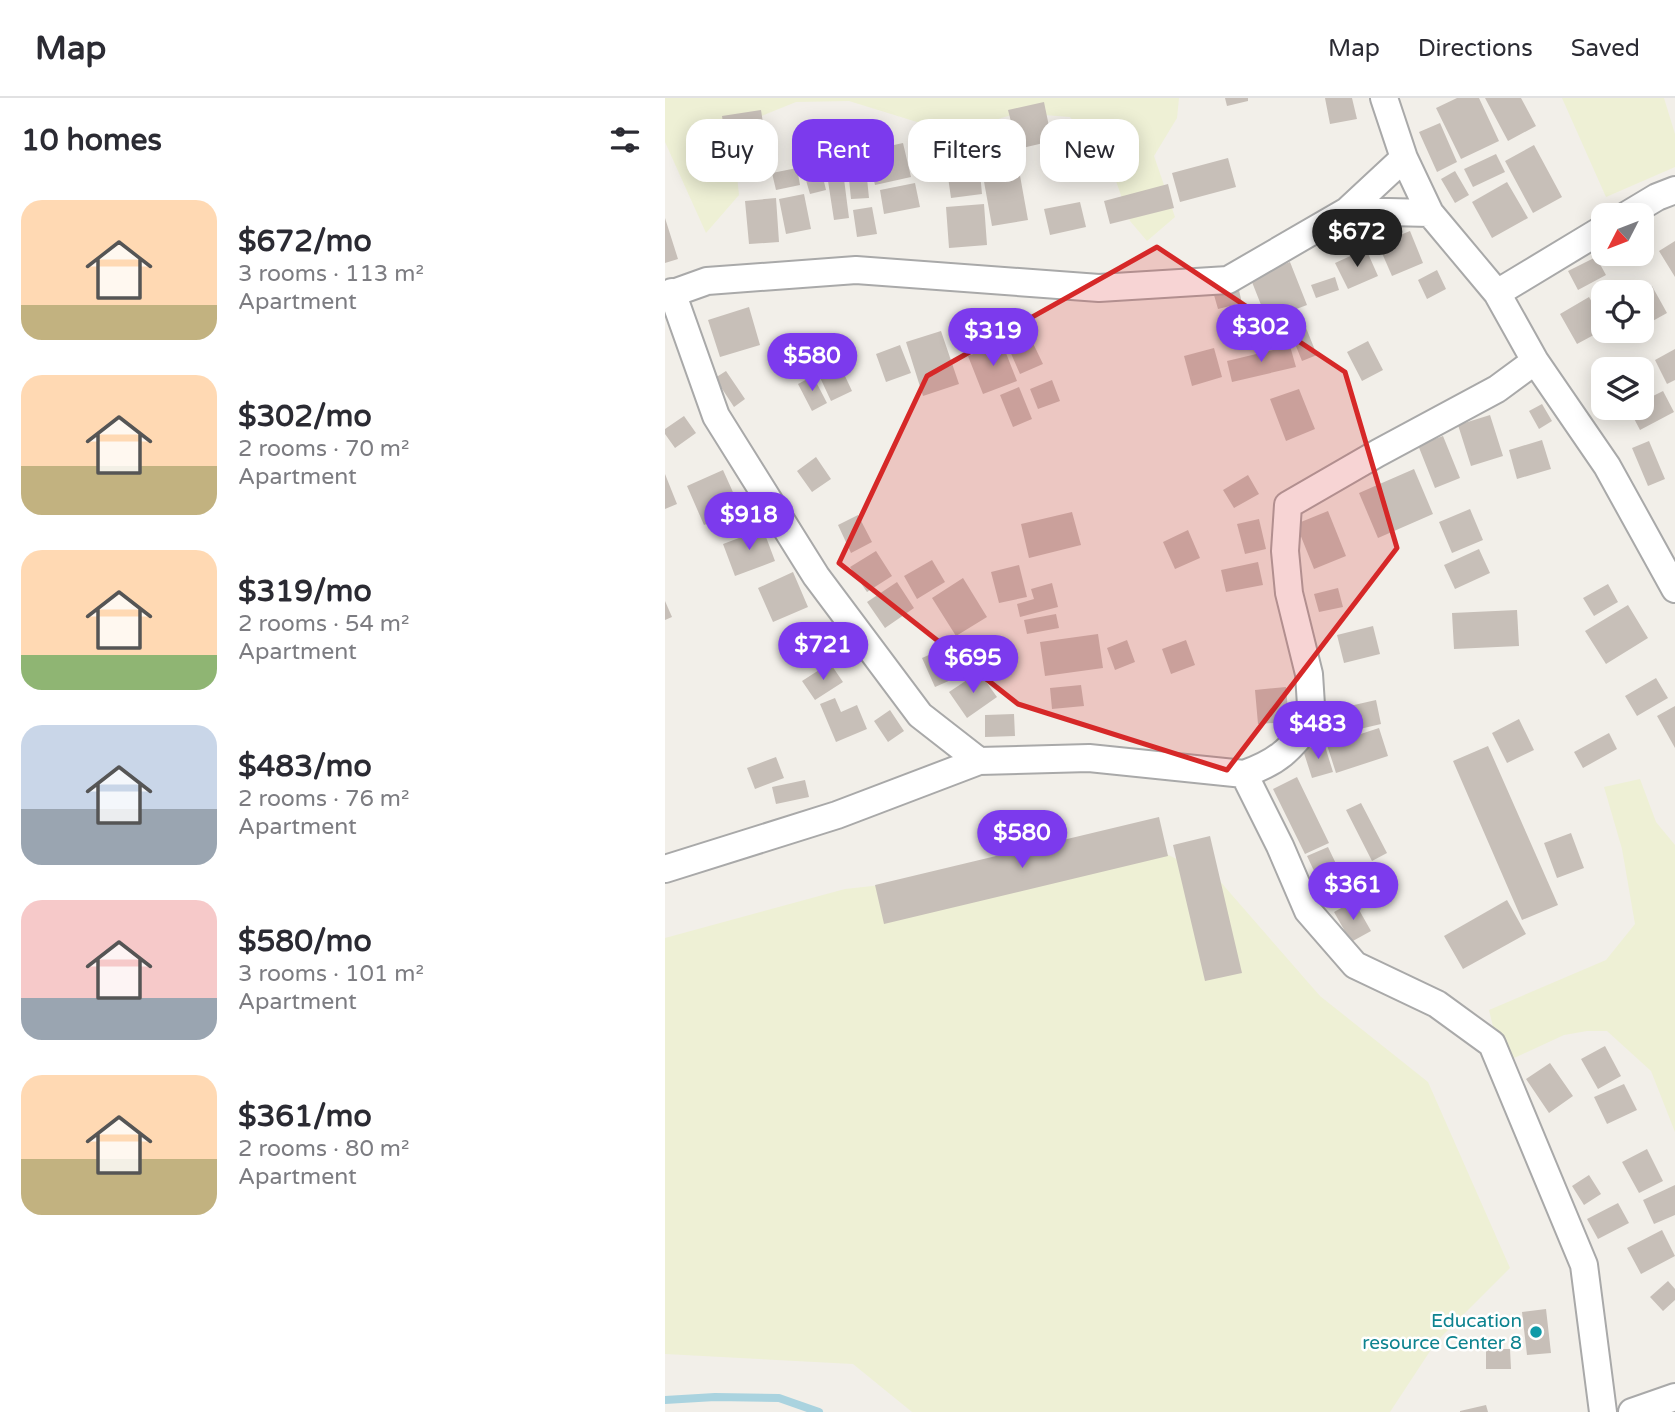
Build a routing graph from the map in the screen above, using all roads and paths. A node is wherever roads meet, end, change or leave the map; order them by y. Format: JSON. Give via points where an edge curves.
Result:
{"nodes":[{"id":1,"x":1384,"y":98,"type":"edge"},
{"id":2,"x":1404,"y":158,"type":"junction"},
{"id":3,"x":1675,"y":190,"type":"edge"},
{"id":4,"x":1647,"y":203,"type":"edge"},
{"id":5,"x":1347,"y":211,"type":"junction"},
{"id":6,"x":1430,"y":213,"type":"junction"},
{"id":7,"x":1591,"y":236,"type":"edge"},
{"id":8,"x":1497,"y":293,"type":"junction"},
{"id":9,"x":668,"y":294,"type":"edge"},
{"id":10,"x":1535,"y":360,"type":"junction"},
{"id":11,"x":1675,"y":589,"type":"edge"},
{"id":12,"x":979,"y":761,"type":"junction"},
{"id":13,"x":1244,"y":774,"type":"junction"},
{"id":14,"x":665,"y":869,"type":"edge"},
{"id":15,"x":1675,"y":1397,"type":"edge"},
{"id":16,"x":1603,"y":1412,"type":"edge"},
{"id":17,"x":1632,"y":1412,"type":"edge"}],
"edges":[{"from":1,"to":2,"type":"street"},
{"from":2,"to":5,"type":"street"},
{"from":2,"to":6,"type":"street"},
{"from":3,"to":4,"type":"street"},
{"from":5,"to":6,"type":"street"},
{"from":5,"to":9,"type":"street","via":[[1228,280],[1099,288],[856,270],[707,281]]},
{"from":6,"to":8,"type":"street"},
{"from":7,"to":8,"type":"street"},
{"from":8,"to":10,"type":"street"},
{"from":9,"to":12,"type":"street","via":[[716,415],[815,576],[920,715]]},
{"from":10,"to":11,"type":"street","via":[[1607,466]]},
{"from":10,"to":13,"type":"street","via":[[1497,389],[1288,505],[1285,551],[1289,593],[1309,674],[1312,721],[1295,744],[1269,765]]},
{"from":12,"to":13,"type":"street","via":[[1089,758]]},
{"from":12,"to":14,"type":"street","via":[[837,816]]},
{"from":13,"to":16,"type":"street","via":[[1308,911],[1355,965],[1437,1003],[1492,1044],[1584,1265]]},
{"from":15,"to":17,"type":"street"}]}
